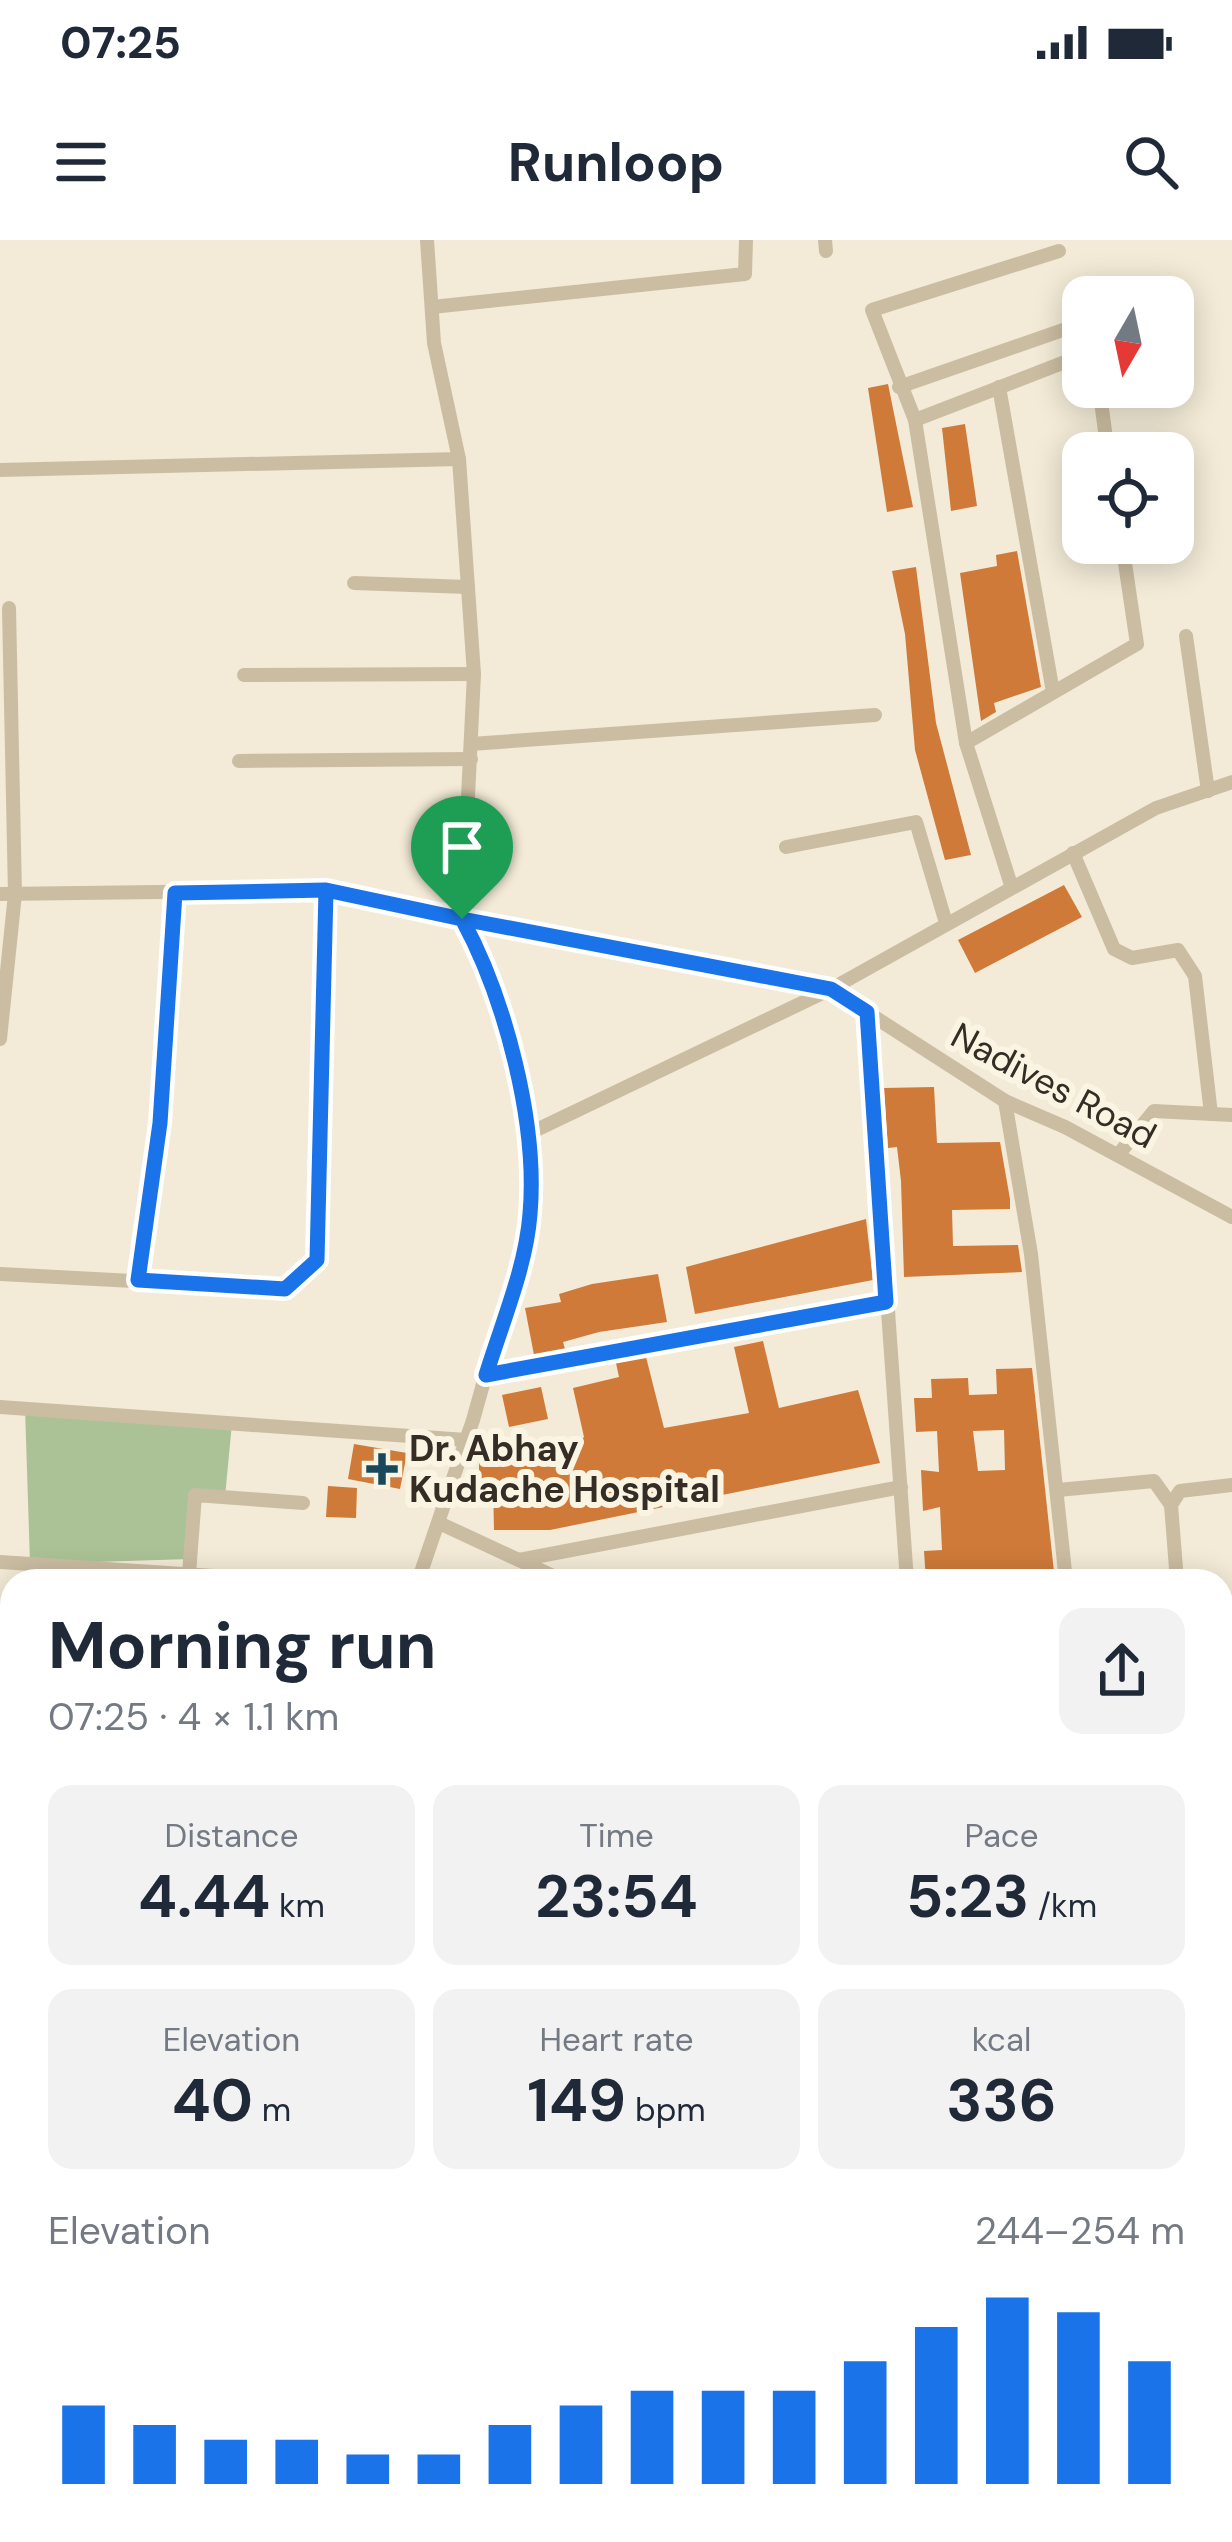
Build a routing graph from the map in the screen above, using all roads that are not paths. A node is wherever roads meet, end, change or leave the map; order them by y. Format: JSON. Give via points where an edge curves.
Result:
{"nodes":[{"id":1,"x":427,"y":240,"type":"edge"},
{"id":2,"x":746,"y":240,"type":"edge"},
{"id":3,"x":1059,"y":251,"type":"dead end"},
{"id":4,"x":432,"y":308,"type":"junction"},
{"id":5,"x":1062,"y":330,"type":"edge"},
{"id":6,"x":1062,"y":363,"type":"edge"},
{"id":7,"x":898,"y":386,"type":"junction"},
{"id":8,"x":998,"y":387,"type":"junction"},
{"id":9,"x":915,"y":420,"type":"junction"},
{"id":10,"x":460,"y":459,"type":"junction"},
{"id":11,"x":0,"y":470,"type":"edge"},
{"id":12,"x":1125,"y":564,"type":"edge"},
{"id":13,"x":354,"y":584,"type":"dead end"},
{"id":14,"x":468,"y":587,"type":"junction"},
{"id":15,"x":9,"y":608,"type":"dead end"},
{"id":16,"x":1186,"y":636,"type":"dead end"},
{"id":17,"x":474,"y":674,"type":"junction"},
{"id":18,"x":244,"y":675,"type":"dead end"},
{"id":19,"x":1053,"y":692,"type":"junction"},
{"id":20,"x":875,"y":716,"type":"dead end"},
{"id":21,"x":966,"y":743,"type":"junction"},
{"id":22,"x":471,"y":751,"type":"junction"},
{"id":23,"x":239,"y":761,"type":"dead end"},
{"id":24,"x":1232,"y":782,"type":"edge"},
{"id":25,"x":1208,"y":790,"type":"junction"},
{"id":26,"x":786,"y":847,"type":"dead end"},
{"id":27,"x":1072,"y":853,"type":"junction"},
{"id":28,"x":1011,"y":885,"type":"junction"},
{"id":29,"x":326,"y":890,"type":"junction"},
{"id":30,"x":175,"y":893,"type":"junction"},
{"id":31,"x":7,"y":894,"type":"edge"},
{"id":32,"x":462,"y":919,"type":"junction"},
{"id":33,"x":946,"y":923,"type":"junction"},
{"id":34,"x":831,"y":989,"type":"junction"},
{"id":35,"x":867,"y":1012,"type":"junction"},
{"id":36,"x":0,"y":1040,"type":"edge"},
{"id":37,"x":1005,"y":1101,"type":"junction"},
{"id":38,"x":1211,"y":1114,"type":"junction"},
{"id":39,"x":1232,"y":1115,"type":"edge"},
{"id":40,"x":530,"y":1132,"type":"junction"},
{"id":41,"x":1118,"y":1155,"type":"junction"},
{"id":42,"x":1232,"y":1217,"type":"edge"},
{"id":43,"x":0,"y":1274,"type":"edge"},
{"id":44,"x":138,"y":1280,"type":"junction"},
{"id":45,"x":886,"y":1302,"type":"junction"},
{"id":46,"x":486,"y":1375,"type":"junction"},
{"id":47,"x":0,"y":1406,"type":"edge"},
{"id":48,"x":466,"y":1440,"type":"junction"},
{"id":49,"x":1232,"y":1485,"type":"edge"},
{"id":50,"x":902,"y":1486,"type":"junction"},
{"id":51,"x":1058,"y":1490,"type":"junction"},
{"id":52,"x":303,"y":1503,"type":"dead end"},
{"id":53,"x":1171,"y":1505,"type":"junction"},
{"id":54,"x":439,"y":1523,"type":"junction"},
{"id":55,"x":519,"y":1560,"type":"junction"},
{"id":56,"x":0,"y":1562,"type":"edge"},
{"id":57,"x":110,"y":1569,"type":"edge"},
{"id":58,"x":189,"y":1569,"type":"edge"},
{"id":59,"x":422,"y":1569,"type":"edge"},
{"id":60,"x":538,"y":1569,"type":"edge"},
{"id":61,"x":906,"y":1569,"type":"edge"},
{"id":62,"x":1065,"y":1569,"type":"edge"},
{"id":63,"x":1176,"y":1569,"type":"edge"}],
"edges":[{"from":1,"to":4,"type":"street"},
{"from":2,"to":4,"type":"street","via":[[745,274]]},
{"from":3,"to":7,"type":"street","via":[[872,310]]},
{"from":4,"to":10,"type":"street"},
{"from":5,"to":7,"type":"street"},
{"from":6,"to":8,"type":"street"},
{"from":7,"to":9,"type":"street"},
{"from":8,"to":9,"type":"street"},
{"from":8,"to":19,"type":"street"},
{"from":9,"to":21,"type":"street"},
{"from":10,"to":11,"type":"street"},
{"from":10,"to":14,"type":"street"},
{"from":12,"to":19,"type":"street","via":[[1136,644]]},
{"from":13,"to":14,"type":"street"},
{"from":14,"to":17,"type":"street"},
{"from":15,"to":31,"type":"street"},
{"from":16,"to":25,"type":"street"},
{"from":17,"to":18,"type":"street"},
{"from":17,"to":22,"type":"street"},
{"from":19,"to":21,"type":"street"},
{"from":20,"to":22,"type":"street"},
{"from":21,"to":28,"type":"street"},
{"from":22,"to":23,"type":"street"},
{"from":22,"to":32,"type":"street"},
{"from":24,"to":25,"type":"street"},
{"from":25,"to":27,"type":"street"},
{"from":26,"to":33,"type":"street","via":[[916,822]]},
{"from":27,"to":28,"type":"street"},
{"from":27,"to":38,"type":"street","via":[[1114,950],[1132,958],[1178,950],[1195,976]]},
{"from":28,"to":33,"type":"street"},
{"from":29,"to":30,"type":"street","name":"Nadives Road"},
{"from":29,"to":32,"type":"street","name":"Nadives Road"},
{"from":29,"to":44,"type":"street","via":[[317,1260],[285,1289]]},
{"from":30,"to":31,"type":"street","name":"Nadives Road"},
{"from":30,"to":44,"type":"street","via":[[160,1123]]},
{"from":31,"to":36,"type":"street"},
{"from":32,"to":34,"type":"street","name":"Nadives Road"},
{"from":32,"to":40,"type":"street","via":[[490,978]]},
{"from":33,"to":34,"type":"street"},
{"from":34,"to":35,"type":"street","name":"Nadives Road"},
{"from":34,"to":40,"type":"street"},
{"from":35,"to":37,"type":"street","name":"Nadives Road"},
{"from":35,"to":45,"type":"street"},
{"from":37,"to":41,"type":"street","name":"Nadives Road"},
{"from":37,"to":51,"type":"street"},
{"from":38,"to":39,"type":"street"},
{"from":38,"to":41,"type":"street","via":[[1154,1111]]},
{"from":40,"to":46,"type":"street","via":[[530,1217]]},
{"from":41,"to":42,"type":"street","name":"Nadives Road"},
{"from":43,"to":44,"type":"street"},
{"from":45,"to":46,"type":"street"},
{"from":45,"to":50,"type":"street"},
{"from":46,"to":48,"type":"street"},
{"from":47,"to":48,"type":"street"},
{"from":48,"to":54,"type":"street"},
{"from":49,"to":53,"type":"street","via":[[1180,1491]]},
{"from":50,"to":55,"type":"street"},
{"from":50,"to":61,"type":"street"},
{"from":51,"to":53,"type":"street","via":[[1154,1480]]},
{"from":51,"to":62,"type":"street"},
{"from":52,"to":58,"type":"street","via":[[195,1495]]},
{"from":53,"to":63,"type":"street"},
{"from":54,"to":55,"type":"street"},
{"from":54,"to":59,"type":"street"},
{"from":55,"to":60,"type":"street"},
{"from":56,"to":57,"type":"street"}]}
